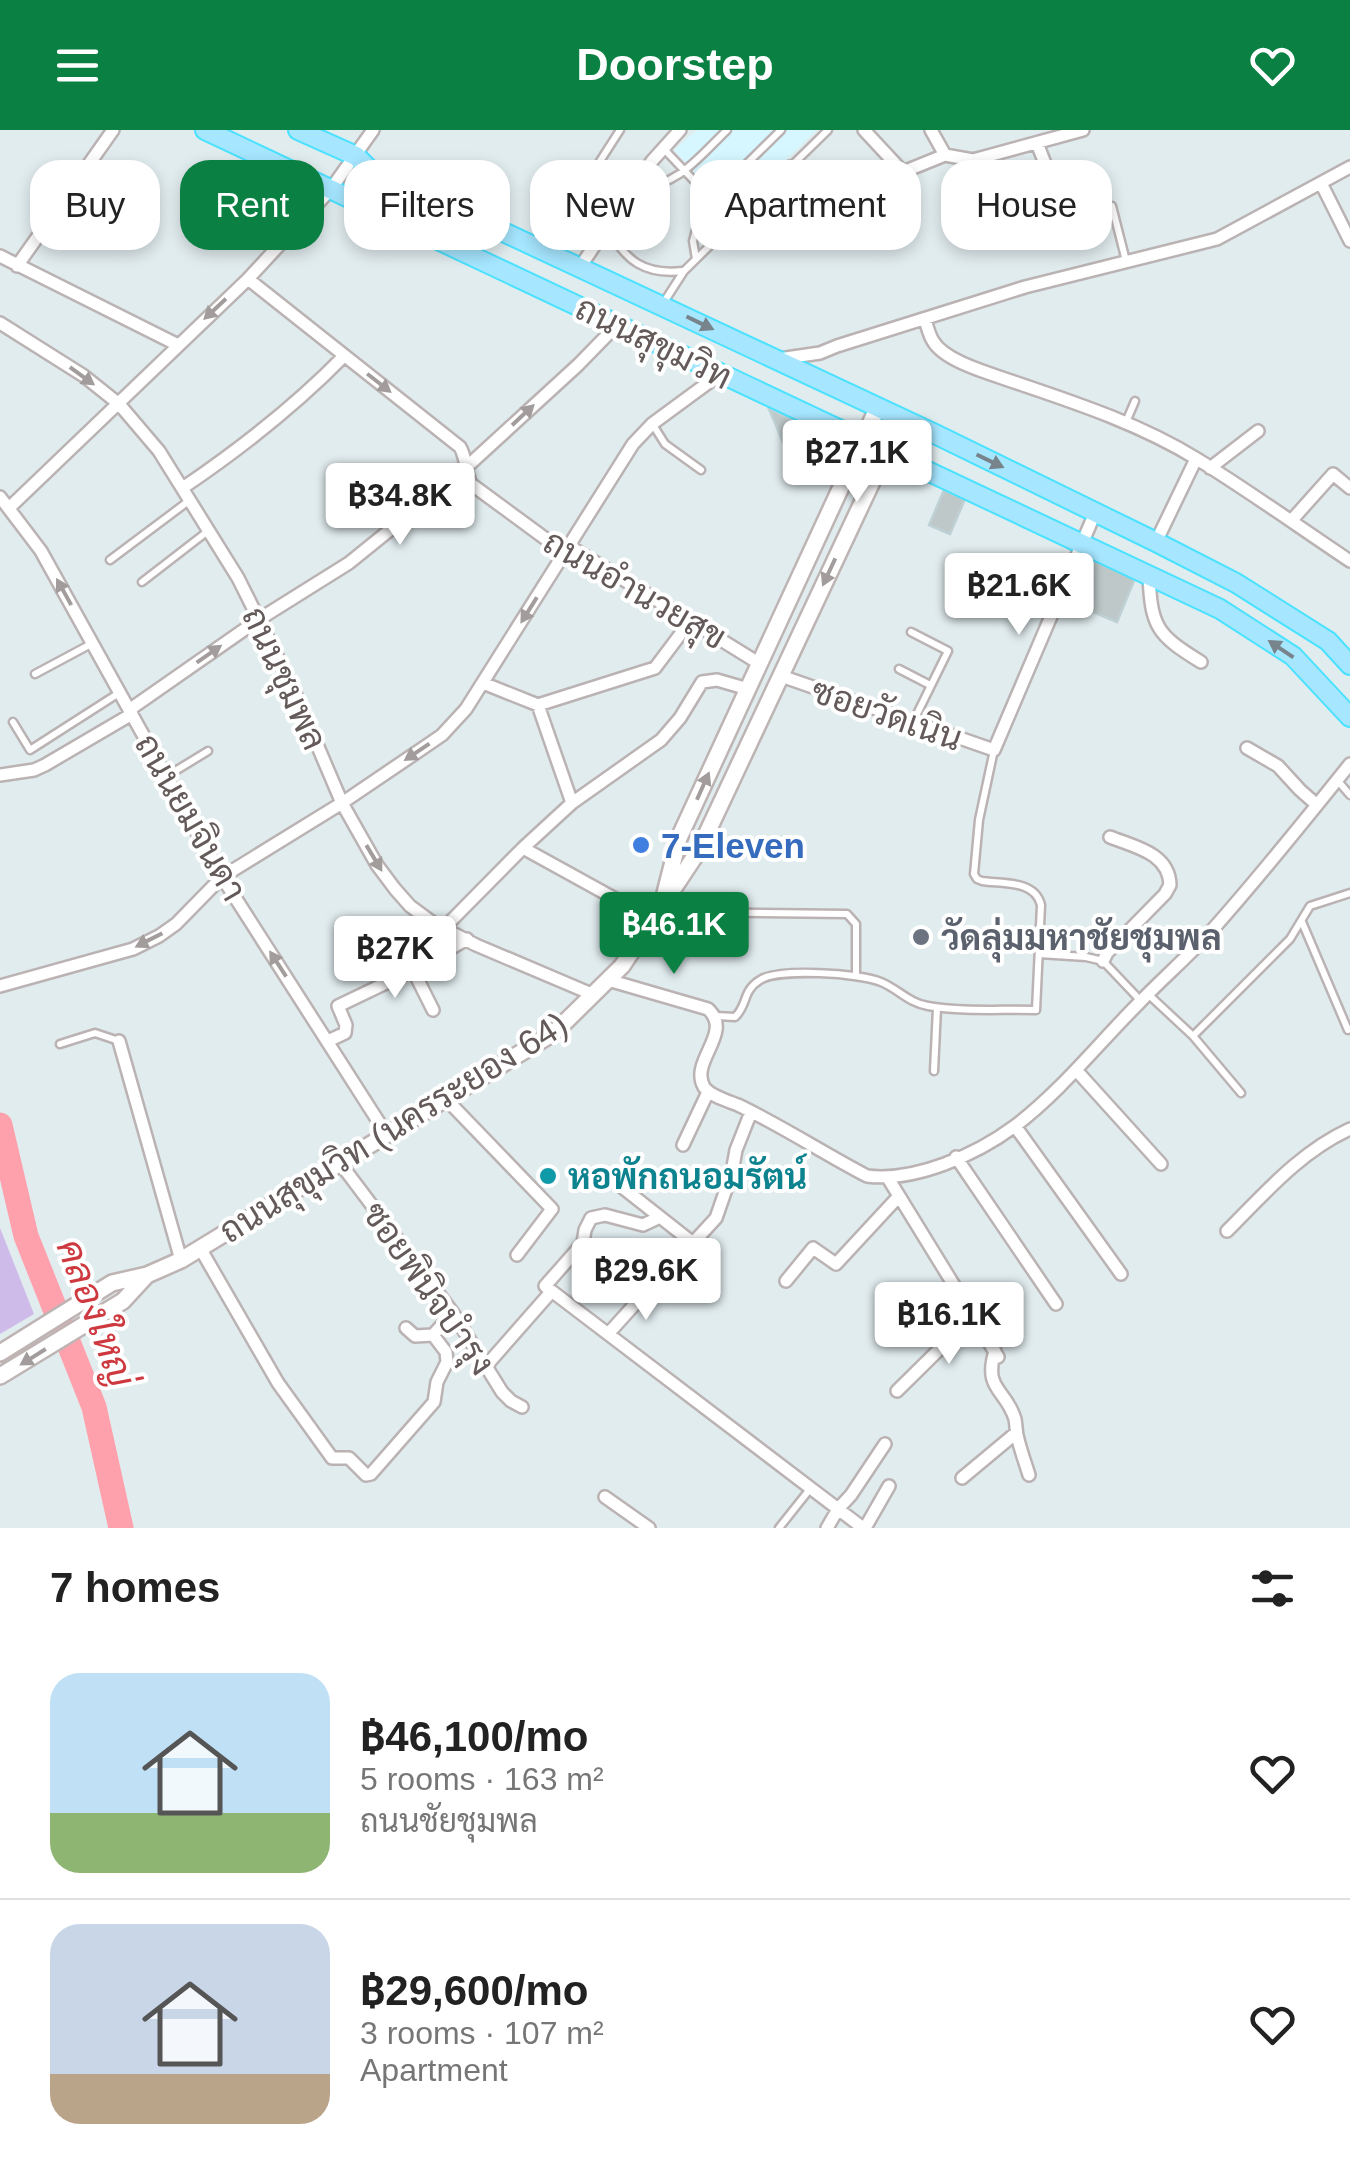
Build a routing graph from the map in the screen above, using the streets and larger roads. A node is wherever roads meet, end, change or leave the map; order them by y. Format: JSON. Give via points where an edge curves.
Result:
{"nodes":[{"id":1,"x":113,"y":130,"type":"edge"},
{"id":2,"x":205,"y":130,"type":"edge"},
{"id":3,"x":373,"y":130,"type":"edge"},
{"id":4,"x":680,"y":130,"type":"edge"},
{"id":5,"x":864,"y":130,"type":"edge"},
{"id":6,"x":932,"y":130,"type":"edge"},
{"id":7,"x":1083,"y":130,"type":"edge"},
{"id":8,"x":304,"y":131,"type":"edge"},
{"id":9,"x":1066,"y":133,"type":"edge"},
{"id":10,"x":1038,"y":143,"type":"junction"},
{"id":11,"x":945,"y":155,"type":"junction"},
{"id":12,"x":356,"y":156,"type":"junction"},
{"id":13,"x":892,"y":160,"type":"edge"},
{"id":14,"x":1044,"y":160,"type":"edge"},
{"id":15,"x":921,"y":165,"type":"edge"},
{"id":16,"x":1350,"y":167,"type":"edge"},
{"id":17,"x":1321,"y":183,"type":"junction"},
{"id":18,"x":331,"y":188,"type":"junction"},
{"id":19,"x":1350,"y":241,"type":"edge"},
{"id":20,"x":0,"y":256,"type":"edge"},
{"id":21,"x":17,"y":266,"type":"junction"},
{"id":22,"x":580,"y":267,"type":"junction"},
{"id":23,"x":248,"y":279,"type":"junction"},
{"id":24,"x":564,"y":298,"type":"junction"},
{"id":25,"x":925,"y":320,"type":"junction"},
{"id":26,"x":0,"y":323,"type":"edge"},
{"id":27,"x":619,"y":324,"type":"junction"},
{"id":28,"x":178,"y":345,"type":"junction"},
{"id":29,"x":344,"y":356,"type":"junction"},
{"id":30,"x":775,"y":360,"type":"junction"},
{"id":31,"x":720,"y":374,"type":"junction"},
{"id":32,"x":119,"y":404,"type":"junction"},
{"id":33,"x":878,"y":407,"type":"junction"},
{"id":34,"x":902,"y":418,"type":"junction"},
{"id":35,"x":1258,"y":431,"type":"dead end"},
{"id":36,"x":862,"y":442,"type":"junction"},
{"id":37,"x":886,"y":452,"type":"junction"},
{"id":38,"x":1196,"y":459,"type":"junction"},
{"id":39,"x":467,"y":466,"type":"junction"},
{"id":40,"x":1210,"y":468,"type":"junction"},
{"id":41,"x":184,"y":487,"type":"junction"},
{"id":42,"x":1350,"y":488,"type":"edge"},
{"id":43,"x":0,"y":497,"type":"edge"},
{"id":44,"x":9,"y":508,"type":"junction"},
{"id":45,"x":1095,"y":513,"type":"junction"},
{"id":46,"x":1292,"y":522,"type":"junction"},
{"id":47,"x":1156,"y":542,"type":"junction"},
{"id":48,"x":1082,"y":543,"type":"junction"},
{"id":49,"x":569,"y":546,"type":"junction"},
{"id":50,"x":1350,"y":561,"type":"edge"},
{"id":51,"x":1149,"y":575,"type":"junction"},
{"id":52,"x":258,"y":620,"type":"junction"},
{"id":53,"x":691,"y":620,"type":"junction"},
{"id":54,"x":1201,"y":662,"type":"dead end"},
{"id":55,"x":760,"y":664,"type":"junction"},
{"id":56,"x":1350,"y":665,"type":"edge"},
{"id":57,"x":781,"y":676,"type":"junction"},
{"id":58,"x":483,"y":682,"type":"junction"},
{"id":59,"x":748,"y":689,"type":"junction"},
{"id":60,"x":538,"y":706,"type":"junction"},
{"id":61,"x":131,"y":712,"type":"junction"},
{"id":62,"x":1350,"y":717,"type":"edge"},
{"id":63,"x":1247,"y":748,"type":"dead end"},
{"id":64,"x":1350,"y":764,"type":"edge"},
{"id":65,"x":0,"y":775,"type":"edge"},
{"id":66,"x":342,"y":803,"type":"junction"},
{"id":67,"x":572,"y":803,"type":"junction"},
{"id":68,"x":1317,"y":805,"type":"junction"},
{"id":69,"x":1110,"y":837,"type":"dead end"},
{"id":70,"x":523,"y":848,"type":"junction"},
{"id":71,"x":222,"y":877,"type":"junction"},
{"id":72,"x":660,"y":912,"type":"junction"},
{"id":73,"x":444,"y":928,"type":"junction"},
{"id":74,"x":467,"y":940,"type":"junction"},
{"id":75,"x":1103,"y":960,"type":"road end"},
{"id":76,"x":413,"y":970,"type":"junction"},
{"id":77,"x":608,"y":980,"type":"junction"},
{"id":78,"x":0,"y":986,"type":"edge"},
{"id":79,"x":594,"y":996,"type":"junction"},
{"id":80,"x":433,"y":1010,"type":"dead end"},
{"id":81,"x":118,"y":1041,"type":"road end"},
{"id":82,"x":328,"y":1042,"type":"junction"},
{"id":83,"x":1076,"y":1070,"type":"junction"},
{"id":84,"x":708,"y":1092,"type":"junction"},
{"id":85,"x":446,"y":1099,"type":"junction"},
{"id":86,"x":752,"y":1112,"type":"junction"},
{"id":87,"x":1015,"y":1126,"type":"junction"},
{"id":88,"x":1350,"y":1130,"type":"edge"},
{"id":89,"x":387,"y":1135,"type":"junction"},
{"id":90,"x":684,"y":1145,"type":"dead end"},
{"id":91,"x":956,"y":1157,"type":"junction"},
{"id":92,"x":340,"y":1163,"type":"junction"},
{"id":93,"x":1161,"y":1164,"type":"dead end"},
{"id":94,"x":888,"y":1178,"type":"junction"},
{"id":95,"x":613,"y":1180,"type":"dead end"},
{"id":96,"x":898,"y":1196,"type":"junction"},
{"id":97,"x":658,"y":1218,"type":"junction"},
{"id":98,"x":1227,"y":1231,"type":"dead end"},
{"id":99,"x":200,"y":1248,"type":"junction"},
{"id":100,"x":518,"y":1255,"type":"dead end"},
{"id":101,"x":180,"y":1260,"type":"junction"},
{"id":102,"x":1120,"y":1274,"type":"dead end"},
{"id":103,"x":147,"y":1276,"type":"junction"},
{"id":104,"x":786,"y":1282,"type":"dead end"},
{"id":105,"x":654,"y":1283,"type":"dead end"},
{"id":106,"x":551,"y":1292,"type":"junction"},
{"id":107,"x":1056,"y":1304,"type":"dead end"},
{"id":108,"x":453,"y":1313,"type":"junction"},
{"id":109,"x":973,"y":1316,"type":"junction"},
{"id":110,"x":406,"y":1328,"type":"dead end"},
{"id":111,"x":433,"y":1334,"type":"junction"},
{"id":112,"x":608,"y":1334,"type":"junction"},
{"id":113,"x":0,"y":1353,"type":"edge"},
{"id":114,"x":486,"y":1366,"type":"junction"},
{"id":115,"x":2,"y":1376,"type":"edge"},
{"id":116,"x":897,"y":1390,"type":"dead end"},
{"id":117,"x":522,"y":1406,"type":"dead end"},
{"id":118,"x":1016,"y":1432,"type":"junction"},
{"id":119,"x":884,"y":1444,"type":"dead end"},
{"id":120,"x":1029,"y":1475,"type":"dead end"},
{"id":121,"x":962,"y":1478,"type":"dead end"},
{"id":122,"x":889,"y":1486,"type":"dead end"},
{"id":123,"x":605,"y":1497,"type":"dead end"},
{"id":124,"x":838,"y":1510,"type":"junction"},
{"id":125,"x":650,"y":1528,"type":"edge"},
{"id":126,"x":827,"y":1528,"type":"edge"},
{"id":127,"x":864,"y":1528,"type":"edge"}],
"edges":[{"from":1,"to":21,"type":"street"},
{"from":2,"to":18,"type":"main road","name":"ถนนสุขุมวิท"},
{"from":3,"to":12,"type":"street"},
{"from":4,"to":22,"type":"street"},
{"from":5,"to":13,"type":"street"},
{"from":6,"to":11,"type":"street"},
{"from":7,"to":9,"type":"street"},
{"from":8,"to":12,"type":"main road","name":"ถนนสุขุมวิท"},
{"from":9,"to":10,"type":"street"},
{"from":10,"to":11,"type":"street","via":[[974,160]]},
{"from":10,"to":14,"type":"street"},
{"from":11,"to":15,"type":"street"},
{"from":12,"to":18,"type":"street"},
{"from":12,"to":22,"type":"main road","name":"ถนนสุขุมวิท","via":[[368,169]]},
{"from":16,"to":17,"type":"street"},
{"from":17,"to":19,"type":"street"},
{"from":17,"to":25,"type":"street","via":[[1216,240]]},
{"from":18,"to":23,"type":"street"},
{"from":18,"to":24,"type":"main road","name":"ถนนสุขุมวิท"},
{"from":20,"to":21,"type":"street"},
{"from":21,"to":28,"type":"street"},
{"from":22,"to":24,"type":"main road"},
{"from":22,"to":30,"type":"main road","name":"ถนนสุขุมวิท","one_way":true},
{"from":23,"to":28,"type":"street","one_way":true},
{"from":23,"to":29,"type":"street","name":"ถนนอำนวยสุข"},
{"from":24,"to":27,"type":"main road","name":"ถนนสุขุมวิท"},
{"from":25,"to":30,"type":"street"},
{"from":25,"to":38,"type":"street","via":[[946,354],[1101,412]]},
{"from":26,"to":32,"type":"street","name":"ถนนชุมพล","one_way":true},
{"from":27,"to":31,"type":"main road","name":"ถนนสุขุมวิท"},
{"from":39,"to":27,"type":"street","one_way":true},
{"from":28,"to":32,"type":"street"},
{"from":29,"to":39,"type":"street","name":"ถนนอำนวยสุข","one_way":true,"via":[[460,447]]},
{"from":29,"to":41,"type":"street"},
{"from":30,"to":33,"type":"main road","name":"ถนนสุขุมวิท"},
{"from":31,"to":36,"type":"main road","name":"ถนนสุขุมวิท"},
{"from":31,"to":49,"type":"street","via":[[633,444]]},
{"from":32,"to":41,"type":"street","name":"ถนนชุมพล"},
{"from":32,"to":44,"type":"street"},
{"from":33,"to":34,"type":"main road","name":"ถนนสุขุมวิท"},
{"from":33,"to":36,"type":"street","name":"ถนนสุขุมวิท (นครระยอง 64)"},
{"from":34,"to":37,"type":"street","name":"ถนนสุขุมวิท (นครระยอง 64)"},
{"from":34,"to":45,"type":"main road","name":"ถนนสุขุมวิท","one_way":true},
{"from":35,"to":40,"type":"street"},
{"from":36,"to":37,"type":"main road","name":"ถนนสุขุมวิท"},
{"from":36,"to":55,"type":"street","name":"ถนนสุขุมวิท (นครระยอง 64)"},
{"from":37,"to":48,"type":"main road","name":"ถนนสุขุมวิท"},
{"from":37,"to":57,"type":"street","name":"ถนนสุขุมวิท (นครระยอง 64)","one_way":true},
{"from":38,"to":40,"type":"street"},
{"from":38,"to":47,"type":"street"},
{"from":39,"to":49,"type":"street","name":"ถนนอำนวยสุข","via":[[471,484],[554,545]]},
{"from":39,"to":52,"type":"street","via":[[349,563]]},
{"from":40,"to":46,"type":"street"},
{"from":41,"to":52,"type":"street","name":"ถนนชุมพล"},
{"from":42,"to":46,"type":"street","via":[[1333,474]]},
{"from":43,"to":44,"type":"street","name":"ถนนยมจินดา"},
{"from":61,"to":44,"type":"street","name":"ถนนยมจินดา","one_way":true,"via":[[41,551]]},
{"from":45,"to":47,"type":"main road","name":"ถนนสุขุมวิท"},
{"from":45,"to":48,"type":"street"},
{"from":46,"to":50,"type":"street"},
{"from":47,"to":56,"type":"main road","name":"ถนนสุขุมวิท","via":[[1328,640]]},
{"from":48,"to":51,"type":"main road","name":"ถนนสุขุมวิท"},
{"from":48,"to":57,"type":"street","name":"ซอยวัดเนิน","via":[[994,750]]},
{"from":49,"to":53,"type":"street","name":"ถนนอำนวยสุข"},
{"from":49,"to":58,"type":"street","one_way":true},
{"from":51,"to":54,"type":"street","via":[[1155,623]]},
{"from":62,"to":51,"type":"main road","name":"ถนนสุขุมวิท","one_way":true,"via":[[1293,656],[1220,609]]},
{"from":61,"to":52,"type":"street","one_way":true},
{"from":52,"to":66,"type":"street","name":"ถนนชุมพล"},
{"from":53,"to":55,"type":"street","name":"ถนนอำนวยสุข"},
{"from":53,"to":60,"type":"street","via":[[655,668]]},
{"from":55,"to":59,"type":"street","name":"ถนนสุขุมวิท (นครระยอง 64)"},
{"from":57,"to":72,"type":"street","name":"ถนนสุขุมวิท (นครระยอง 64)","via":[[698,850]]},
{"from":58,"to":60,"type":"street"},
{"from":58,"to":66,"type":"street","one_way":true,"via":[[442,735]]},
{"from":59,"to":67,"type":"street","via":[[702,682],[661,740]]},
{"from":72,"to":59,"type":"street","name":"ถนนสุขุมวิท (นครระยอง 64)","one_way":true,"via":[[679,838]]},
{"from":60,"to":67,"type":"street"},
{"from":61,"to":65,"type":"street","via":[[45,765]]},
{"from":61,"to":71,"type":"street","name":"ถนนยมจินดา"},
{"from":63,"to":68,"type":"street","via":[[1278,766]]},
{"from":64,"to":68,"type":"street"},
{"from":66,"to":71,"type":"street"},
{"from":66,"to":73,"type":"street","name":"ถนนชุมพล","one_way":true,"via":[[395,889]]},
{"from":67,"to":70,"type":"street"},
{"from":68,"to":83,"type":"street","via":[[1212,930]]},
{"from":69,"to":75,"type":"street","via":[[1160,859],[1170,885]]},
{"from":70,"to":72,"type":"street","via":[[630,907]]},
{"from":70,"to":73,"type":"street"},
{"from":71,"to":78,"type":"street","one_way":true,"via":[[160,936]]},
{"from":82,"to":71,"type":"street","name":"ถนนยมจินดา","one_way":true},
{"from":72,"to":77,"type":"street","name":"ถนนสุขุมวิท (นครระยอง 64)"},
{"from":73,"to":74,"type":"street","name":"ถนนชุมพล"},
{"from":74,"to":76,"type":"street"},
{"from":74,"to":79,"type":"street","name":"ถนนชุมพล"},
{"from":76,"to":80,"type":"street"},
{"from":76,"to":82,"type":"street","via":[[338,1006],[345,1033]]},
{"from":77,"to":79,"type":"street","name":"ถนนสุขุมวิท (นครระยอง 64)"},
{"from":77,"to":84,"type":"street","via":[[716,1016],[701,1072]]},
{"from":79,"to":85,"type":"street","name":"ถนนสุขุมวิท (นครระยอง 64)","via":[[555,1032]]},
{"from":81,"to":101,"type":"street"},
{"from":82,"to":89,"type":"street","name":"ถนนยมจินดา"},
{"from":83,"to":87,"type":"street"},
{"from":83,"to":93,"type":"street"},
{"from":84,"to":86,"type":"street"},
{"from":84,"to":90,"type":"street"},
{"from":85,"to":89,"type":"street","name":"ถนนสุขุมวิท (นครระยอง 64)"},
{"from":85,"to":100,"type":"street","via":[[552,1210]]},
{"from":86,"to":94,"type":"street","via":[[867,1176]]},
{"from":86,"to":97,"type":"street","via":[[716,1218],[693,1244]]},
{"from":87,"to":91,"type":"street"},
{"from":87,"to":102,"type":"street"},
{"from":88,"to":98,"type":"street","via":[[1298,1160]]},
{"from":89,"to":92,"type":"street","name":"ถนนสุขุมวิท (นครระยอง 64)"},
{"from":91,"to":94,"type":"street"},
{"from":91,"to":107,"type":"street"},
{"from":92,"to":99,"type":"street","name":"ถนนสุขุมวิท (นครระยอง 64)"},
{"from":92,"to":108,"type":"street","name":"ซอยพินิจบำรุง"},
{"from":94,"to":96,"type":"street"},
{"from":95,"to":97,"type":"street"},
{"from":96,"to":104,"type":"street","via":[[836,1264],[814,1248]]},
{"from":96,"to":109,"type":"street"},
{"from":97,"to":106,"type":"street","via":[[643,1225],[591,1218],[583,1243],[546,1286]]},
{"from":99,"to":101,"type":"street","name":"ถนนสุขุมวิท (นครระยอง 64)"},
{"from":99,"to":111,"type":"street","via":[[278,1383],[332,1458],[349,1458],[366,1475],[434,1402],[448,1362]]},
{"from":101,"to":103,"type":"street","name":"ถนนสุขุมวิท (นครระยอง 64)"},
{"from":103,"to":113,"type":"street","name":"ถนนสุขุมวิท (นครระยอง 64)","via":[[112,1284]]},
{"from":103,"to":115,"type":"street","name":"ถนนสุขุมวิท (นครระยอง 64)","one_way":true,"via":[[123,1301]]},
{"from":105,"to":112,"type":"street"},
{"from":106,"to":112,"type":"street"},
{"from":106,"to":114,"type":"street"},
{"from":108,"to":111,"type":"street"},
{"from":108,"to":114,"type":"street","name":"ซอยพินิจบำรุง"},
{"from":109,"to":116,"type":"street"},
{"from":109,"to":118,"type":"street","via":[[996,1354],[991,1376]]},
{"from":110,"to":111,"type":"street","via":[[415,1336]]},
{"from":112,"to":124,"type":"street"},
{"from":114,"to":117,"type":"street","name":"ซอยพินิจบำรุง","via":[[502,1392]]},
{"from":118,"to":120,"type":"street"},
{"from":118,"to":121,"type":"street"},
{"from":119,"to":124,"type":"street"},
{"from":122,"to":127,"type":"street"},
{"from":123,"to":125,"type":"street"},
{"from":124,"to":126,"type":"street"},
{"from":124,"to":127,"type":"street"}]}
